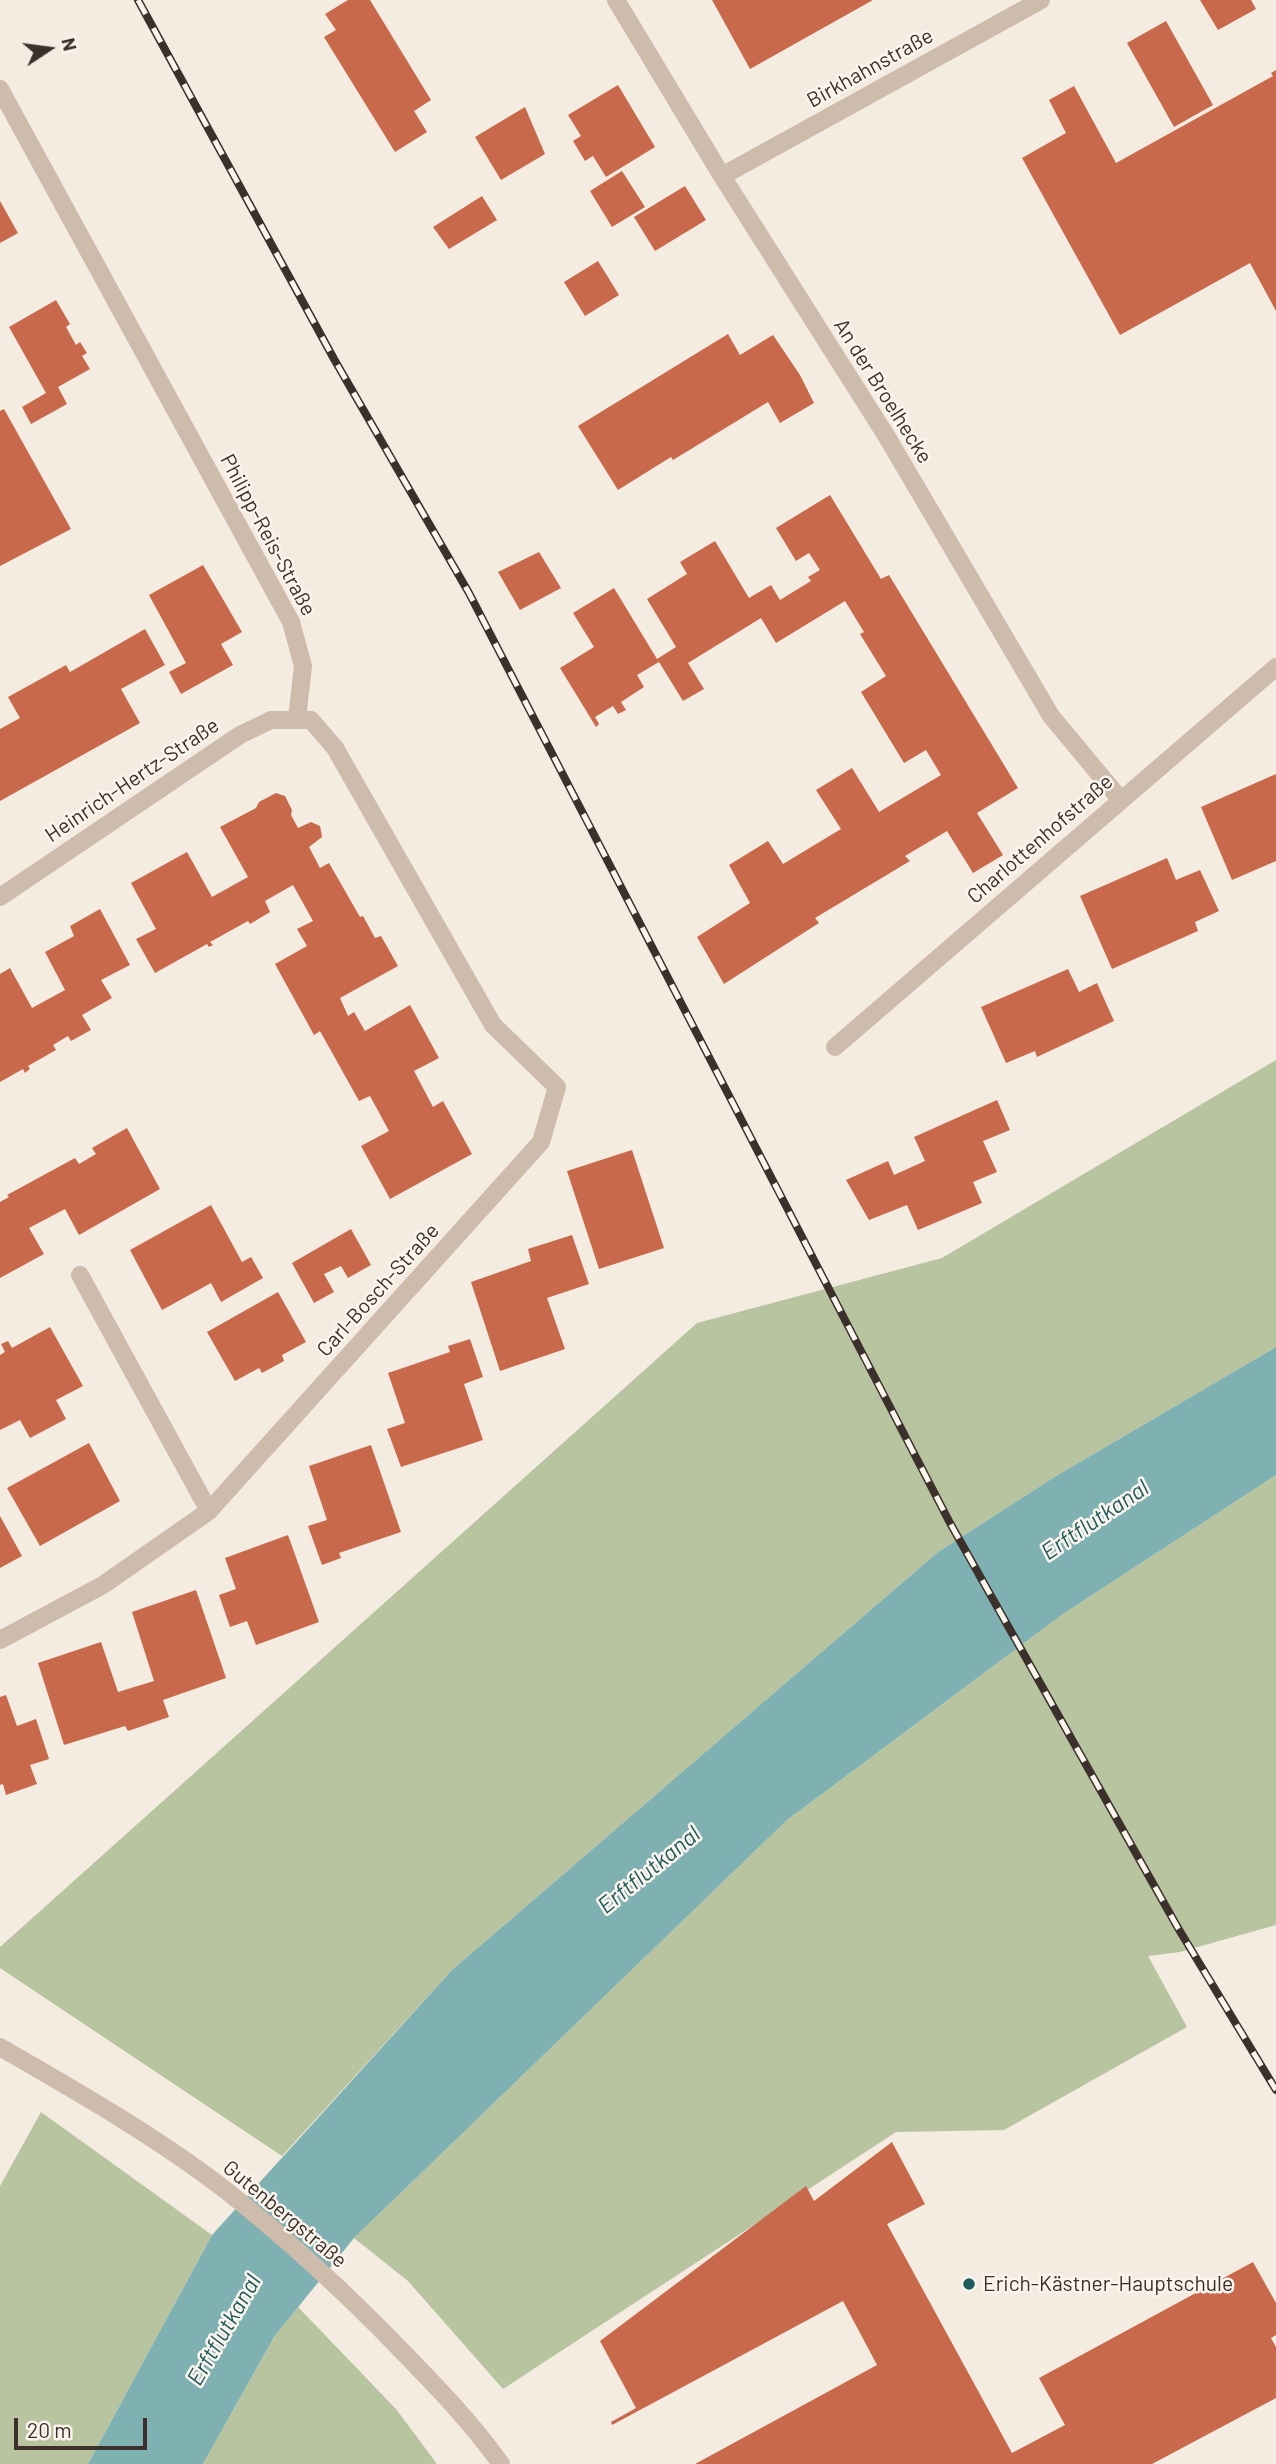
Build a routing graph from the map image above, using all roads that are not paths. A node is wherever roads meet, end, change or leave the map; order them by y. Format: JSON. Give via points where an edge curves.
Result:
{"nodes":[{"id":1,"x":615,"y":0,"type":"edge"},
{"id":2,"x":1041,"y":0,"type":"edge"},
{"id":3,"x":0,"y":89,"type":"edge"},
{"id":4,"x":722,"y":176,"type":"junction"},
{"id":5,"x":1276,"y":667,"type":"edge"},
{"id":6,"x":297,"y":719,"type":"junction"},
{"id":7,"x":1120,"y":799,"type":"junction"},
{"id":8,"x":0,"y":897,"type":"edge"},
{"id":9,"x":835,"y":1048,"type":"dead end"},
{"id":10,"x":80,"y":1275,"type":"dead end"},
{"id":11,"x":209,"y":1511,"type":"junction"},
{"id":12,"x":0,"y":1640,"type":"edge"},
{"id":13,"x":0,"y":2047,"type":"edge"},
{"id":14,"x":501,"y":2464,"type":"edge"}],
"edges":[{"from":1,"to":4,"type":"street","name":"An der Broelhecke"},
{"from":2,"to":4,"type":"street","name":"Birkhahnstraße"},
{"from":3,"to":6,"type":"street","name":"Philipp-Reis-Straße","via":[[291,622],[303,666]]},
{"from":4,"to":7,"type":"street","name":"An der Broelhecke","via":[[887,437],[1051,716]]},
{"from":5,"to":7,"type":"street","name":"Charlottenhofstraße"},
{"from":6,"to":8,"type":"street","name":"Heinrich-Hertz-Straße","via":[[271,720],[240,735]]},
{"from":6,"to":11,"type":"street","name":"Carl-Bosch-Straße","via":[[311,720],[335,748],[493,1025],[557,1087],[541,1142]]},
{"from":7,"to":9,"type":"street","name":"Charlottenhofstraße"},
{"from":10,"to":11,"type":"street"},
{"from":11,"to":12,"type":"street","name":"Carl-Bosch-Straße","via":[[103,1585]]},
{"from":13,"to":14,"type":"street","name":"Gutenbergstraße","via":[[71,2088],[227,2192],[347,2295],[456,2406]]}]}
